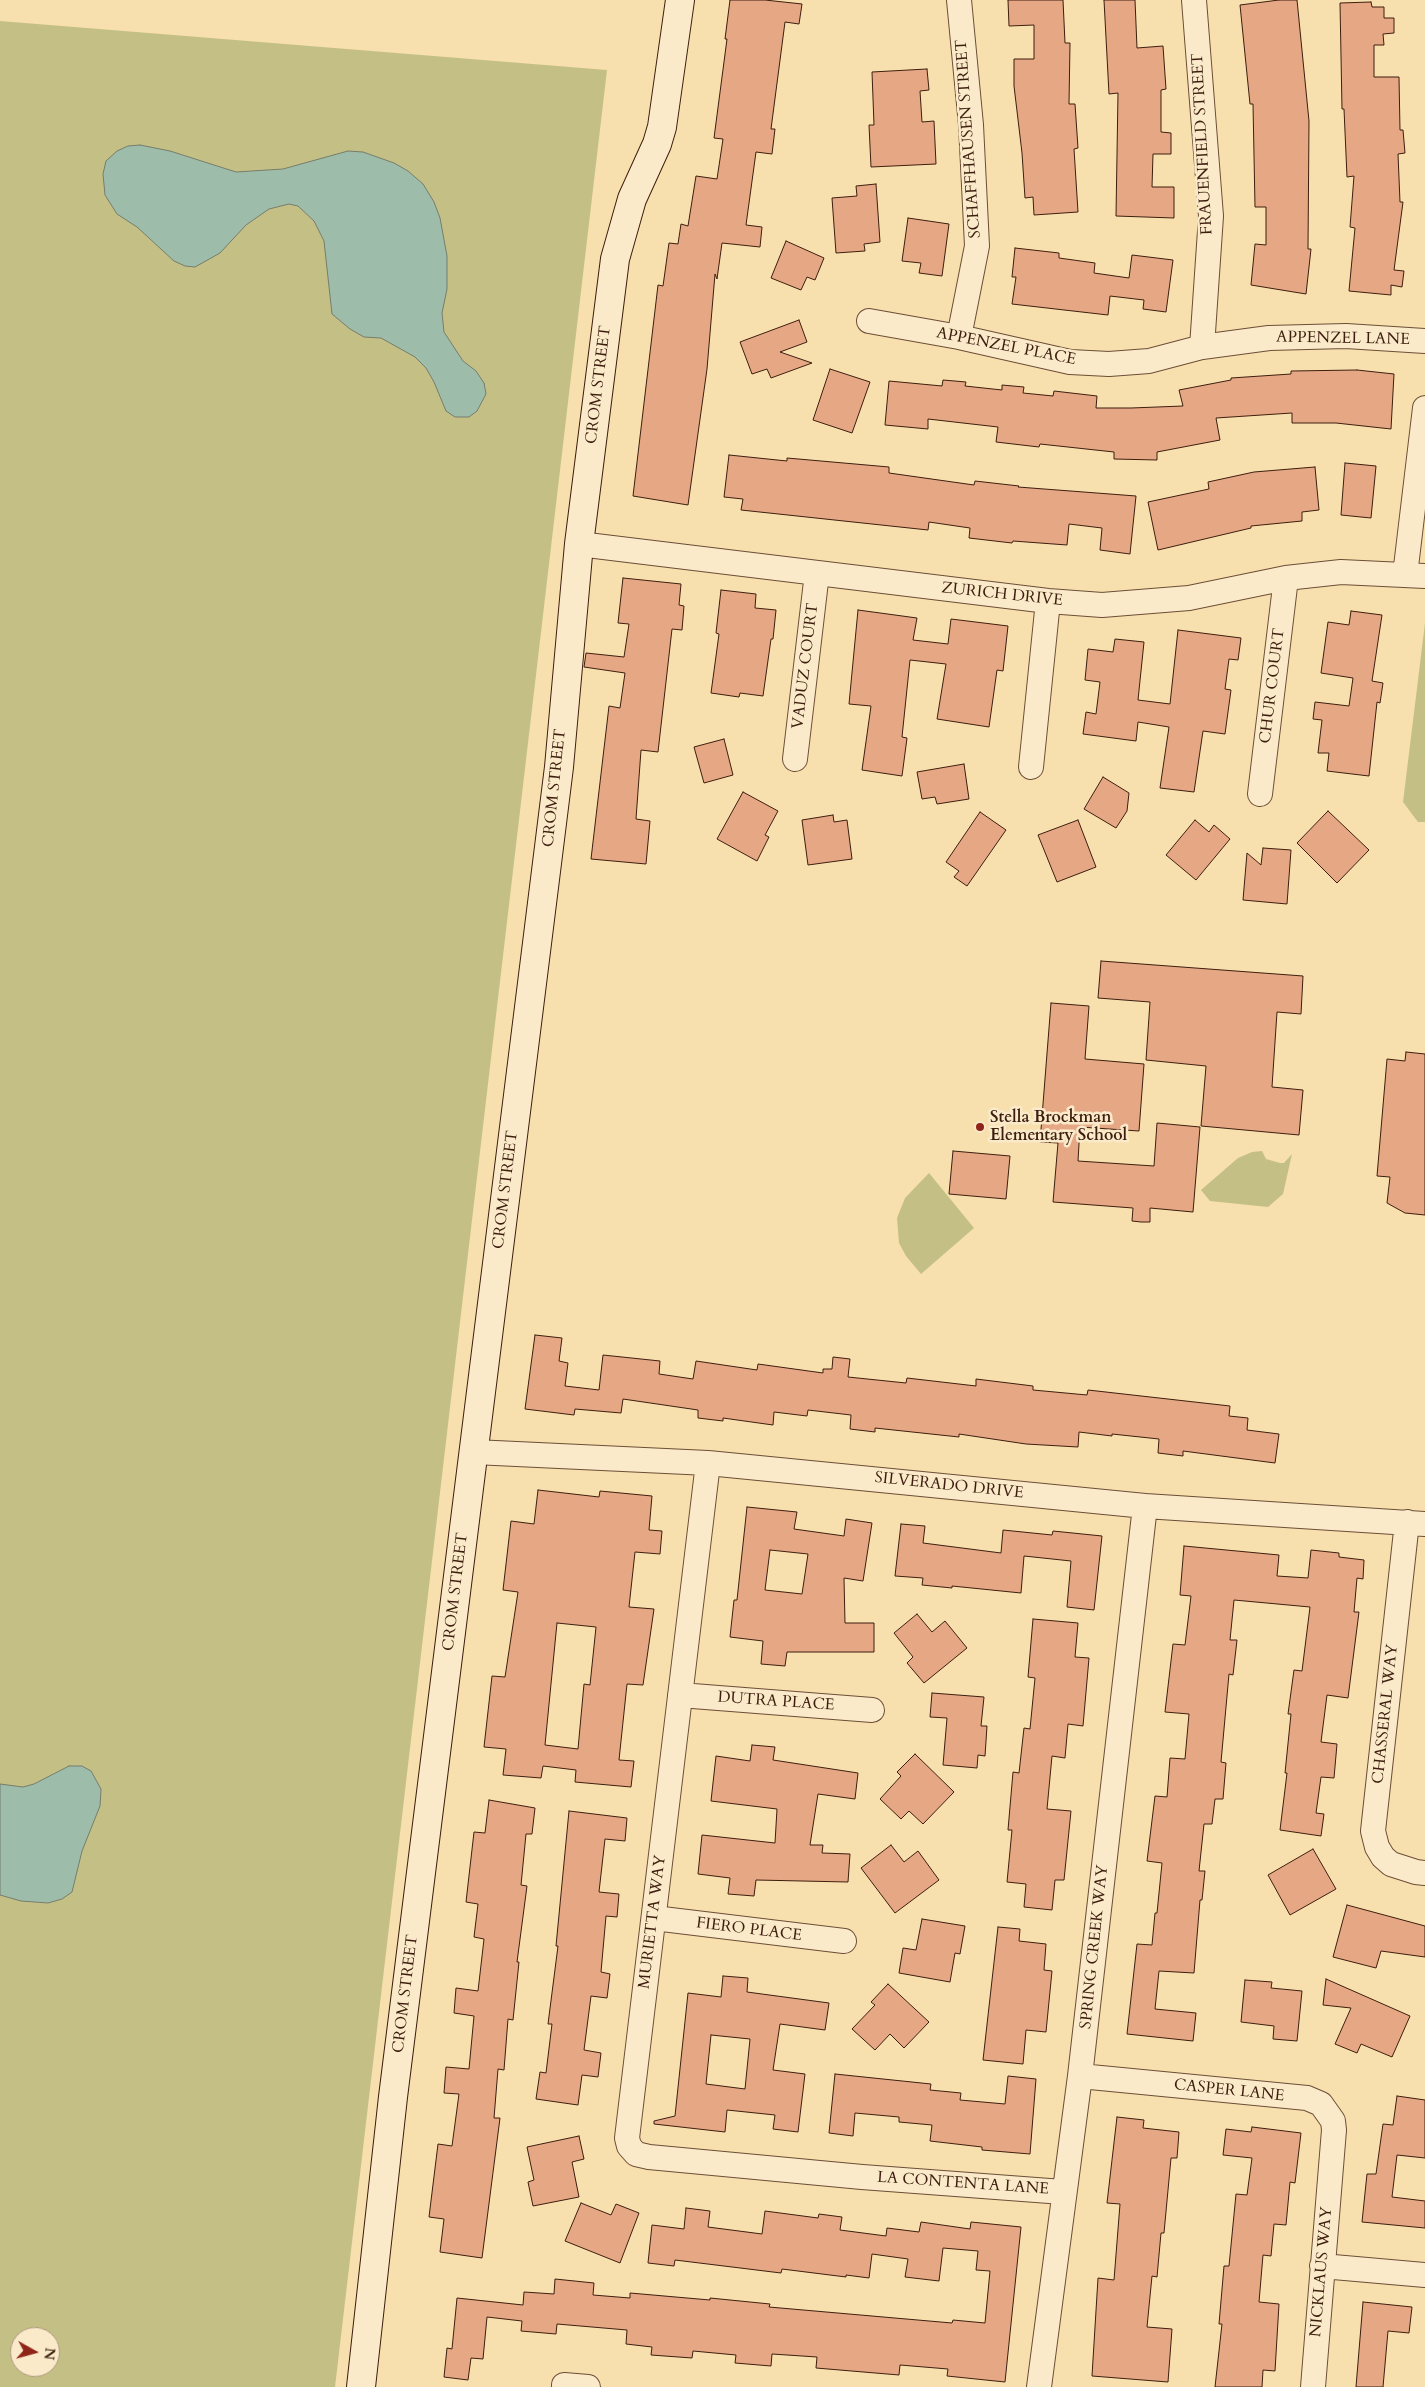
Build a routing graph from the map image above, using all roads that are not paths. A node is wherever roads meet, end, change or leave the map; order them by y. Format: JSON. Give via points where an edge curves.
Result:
{"nodes":[{"id":1,"x":680,"y":0,"type":"edge"},
{"id":2,"x":959,"y":0,"type":"edge"},
{"id":3,"x":1194,"y":0,"type":"edge"},
{"id":4,"x":869,"y":321,"type":"dead end"},
{"id":5,"x":959,"y":337,"type":"junction"},
{"id":6,"x":1425,"y":341,"type":"edge"},
{"id":7,"x":1202,"y":347,"type":"junction"},
{"id":8,"x":1425,"y":408,"type":"edge"},
{"id":9,"x":579,"y":544,"type":"junction"},
{"id":10,"x":816,"y":573,"type":"junction"},
{"id":11,"x":1415,"y":575,"type":"edge"},
{"id":12,"x":1286,"y":578,"type":"junction"},
{"id":13,"x":1048,"y":601,"type":"junction"},
{"id":14,"x":795,"y":759,"type":"dead end"},
{"id":15,"x":1031,"y":767,"type":"dead end"},
{"id":16,"x":1260,"y":794,"type":"dead end"},
{"id":17,"x":474,"y":1452,"type":"junction"},
{"id":18,"x":708,"y":1462,"type":"junction"},
{"id":19,"x":1145,"y":1506,"type":"junction"},
{"id":20,"x":1416,"y":1523,"type":"edge"},
{"id":21,"x":680,"y":1695,"type":"junction"},
{"id":22,"x":872,"y":1710,"type":"dead end"},
{"id":23,"x":1425,"y":1873,"type":"edge"},
{"id":24,"x":654,"y":1918,"type":"junction"},
{"id":25,"x":844,"y":1942,"type":"dead end"},
{"id":26,"x":1080,"y":2076,"type":"junction"},
{"id":27,"x":1332,"y":2156,"type":"joint"},
{"id":28,"x":862,"y":2177,"type":"joint"},
{"id":29,"x":1064,"y":2192,"type":"junction"},
{"id":30,"x":1322,"y":2266,"type":"junction"},
{"id":31,"x":1425,"y":2275,"type":"edge"},
{"id":32,"x":564,"y":2385,"type":"dead end"},
{"id":33,"x":361,"y":2387,"type":"edge"},
{"id":34,"x":588,"y":2387,"type":"edge"},
{"id":35,"x":1039,"y":2387,"type":"edge"},
{"id":36,"x":1313,"y":2387,"type":"edge"}],
"edges":[{"from":1,"to":9,"type":"street","name":"CROM STREET","via":[[662,127],[632,199],[615,259]]},
{"from":2,"to":5,"type":"street","name":"SCHAFFHAUSEN STREET","via":[[971,125],[977,246]]},
{"from":3,"to":7,"type":"street","name":"FRAUENFIELD STREET","via":[[1211,216]]},
{"from":4,"to":5,"type":"street","name":"APPENZEL PLACE"},
{"from":5,"to":7,"type":"street","name":"APPENZEL PLACE","via":[[1070,362],[1109,364],[1149,361]]},
{"from":6,"to":7,"type":"street","name":"APPENZEL LANE","via":[[1346,336],[1288,337]]},
{"from":8,"to":11,"type":"street"},
{"from":9,"to":10,"type":"street","name":"ZURICH DRIVE"},
{"from":9,"to":17,"type":"street","name":"CROM STREET","via":[[559,767]]},
{"from":10,"to":13,"type":"street","name":"ZURICH DRIVE"},
{"from":10,"to":14,"type":"street","name":"VADUZ COURT"},
{"from":11,"to":12,"type":"street","name":"ZURICH DRIVE","via":[[1341,572]]},
{"from":12,"to":13,"type":"street","name":"ZURICH DRIVE","via":[[1189,598],[1102,605]]},
{"from":12,"to":16,"type":"street","name":"CHUR COURT"},
{"from":13,"to":15,"type":"street"},
{"from":17,"to":18,"type":"street","name":"SILVERADO DRIVE"},
{"from":17,"to":33,"type":"street","name":"CROM STREET"},
{"from":18,"to":19,"type":"street","name":"SILVERADO DRIVE"},
{"from":18,"to":21,"type":"street","name":"MURIETTA WAY"},
{"from":19,"to":20,"type":"street","name":"SILVERADO DRIVE"},
{"from":19,"to":26,"type":"street","name":"SPRING CREEK WAY"},
{"from":20,"to":23,"type":"street","name":"CHASSERAL WAY","via":[[1373,1830],[1377,1847],[1391,1864]]},
{"from":21,"to":22,"type":"street","name":"DUTRA PLACE"},
{"from":21,"to":24,"type":"street","name":"MURIETTA WAY"},
{"from":24,"to":25,"type":"street","name":"FIERO PLACE"},
{"from":24,"to":28,"type":"street","name":"MURIETTA WAY","via":[[627,2138],[636,2154]]},
{"from":26,"to":27,"type":"street","name":"CASPER LANE","via":[[1307,2098],[1321,2104],[1333,2121]]},
{"from":26,"to":29,"type":"street","name":"SPRING CREEK WAY"},
{"from":27,"to":30,"type":"street","name":"NICKLAUS WAY"},
{"from":28,"to":29,"type":"street","name":"LA CONTENTA LANE"},
{"from":29,"to":35,"type":"street","name":"SPRING CREEK WAY"},
{"from":30,"to":31,"type":"street"},
{"from":30,"to":36,"type":"street","name":"NICKLAUS WAY"},
{"from":32,"to":34,"type":"street"}]}
